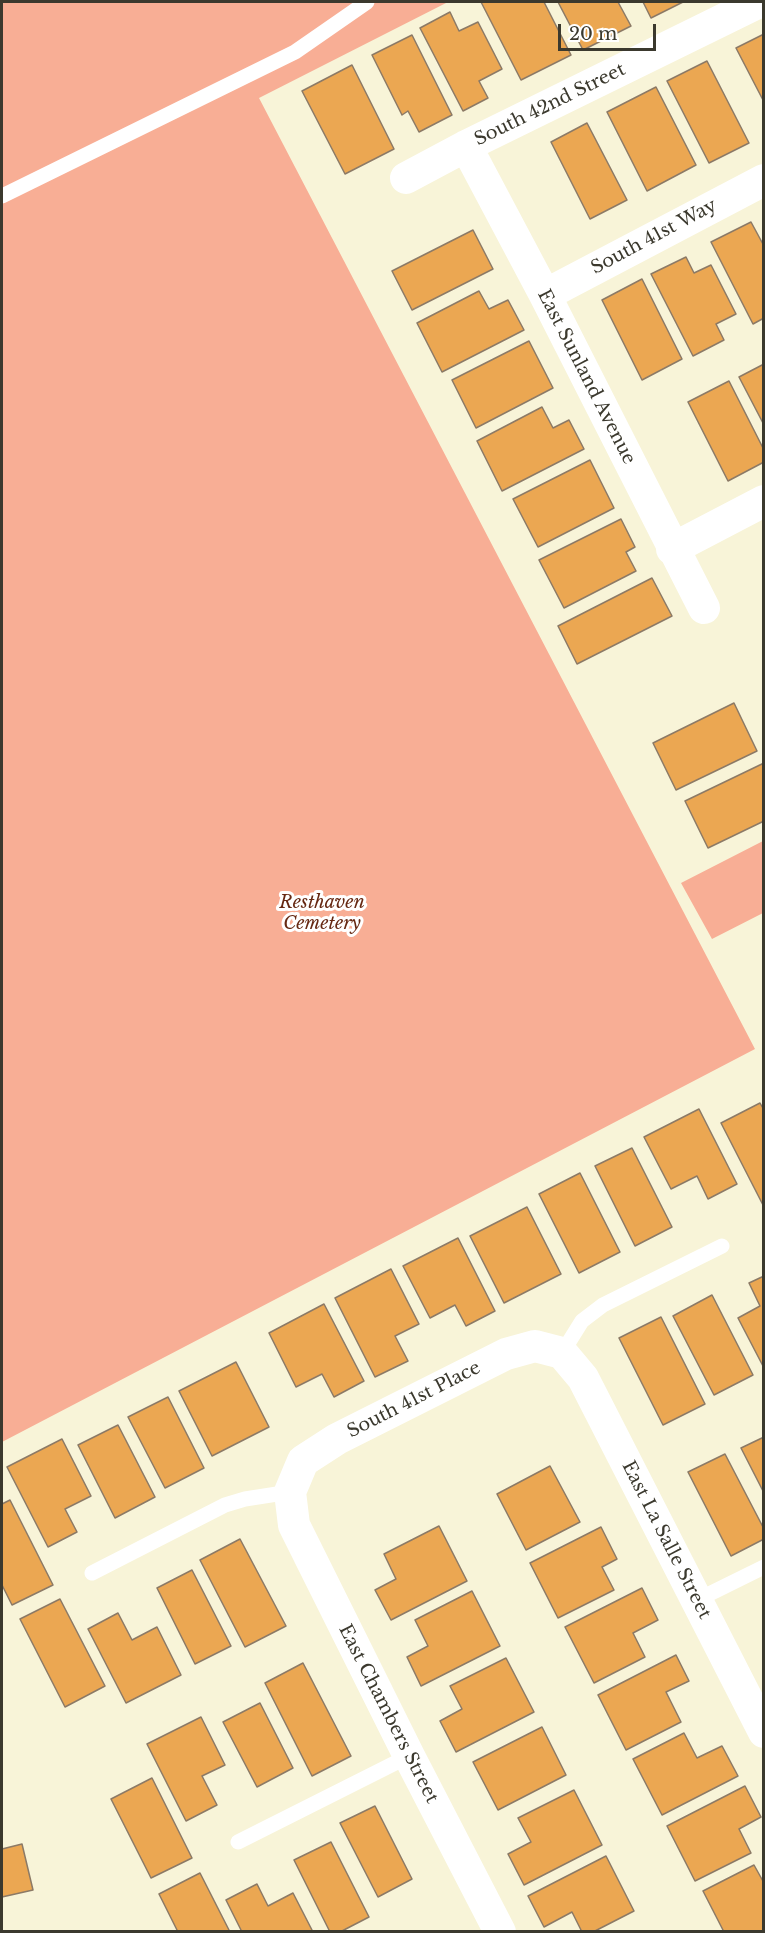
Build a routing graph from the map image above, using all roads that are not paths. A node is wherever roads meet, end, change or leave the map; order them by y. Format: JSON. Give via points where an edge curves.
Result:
{"nodes":[{"id":1,"x":367,"y":2,"type":"edge"},
{"id":2,"x":759,"y":2,"type":"edge"},
{"id":3,"x":466,"y":146,"type":"junction"},
{"id":4,"x":406,"y":178,"type":"dead end"},
{"id":5,"x":764,"y":180,"type":"edge"},
{"id":6,"x":2,"y":196,"type":"edge"},
{"id":7,"x":544,"y":295,"type":"junction"},
{"id":8,"x":764,"y":501,"type":"edge"},
{"id":9,"x":672,"y":549,"type":"junction"},
{"id":10,"x":704,"y":608,"type":"dead end"},
{"id":11,"x":722,"y":1246,"type":"dead end"},
{"id":12,"x":562,"y":1353,"type":"junction"},
{"id":13,"x":290,"y":1492,"type":"junction"},
{"id":14,"x":764,"y":1567,"type":"edge"},
{"id":15,"x":92,"y":1573,"type":"dead end"},
{"id":16,"x":697,"y":1600,"type":"junction"},
{"id":17,"x":764,"y":1731,"type":"edge"},
{"id":18,"x":409,"y":1756,"type":"junction"},
{"id":19,"x":238,"y":1842,"type":"dead end"},
{"id":20,"x":500,"y":1932,"type":"edge"}],
"edges":[{"from":1,"to":6,"type":"lane","via":[[295,52]]},
{"from":2,"to":3,"type":"street","name":"South 42nd Street"},
{"from":3,"to":4,"type":"street","name":"South 42nd Street"},
{"from":3,"to":7,"type":"street","name":"East Sunland Avenue"},
{"from":5,"to":7,"type":"street","name":"South 41st Way"},
{"from":7,"to":9,"type":"street","name":"East Sunland Avenue"},
{"from":8,"to":9,"type":"street"},
{"from":9,"to":10,"type":"street","name":"East Sunland Avenue"},
{"from":11,"to":12,"type":"lane","via":[[603,1305],[582,1321]]},
{"from":12,"to":13,"type":"street","name":"South 41st Place","via":[[536,1346],[506,1354],[348,1433],[303,1461]]},
{"from":12,"to":16,"type":"street","name":"East La Salle Street","via":[[583,1377]]},
{"from":13,"to":15,"type":"lane","via":[[225,1505]]},
{"from":13,"to":18,"type":"street","name":"East Chambers Street","via":[[294,1525]]},
{"from":14,"to":16,"type":"lane"},
{"from":16,"to":17,"type":"street","name":"East La Salle Street"},
{"from":18,"to":19,"type":"lane"},
{"from":18,"to":20,"type":"street","name":"East Chambers Street"}]}
